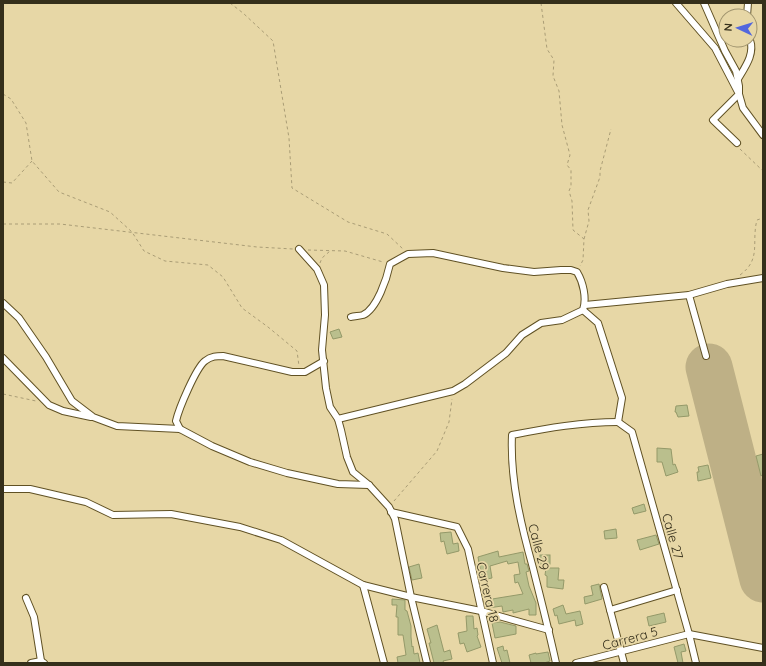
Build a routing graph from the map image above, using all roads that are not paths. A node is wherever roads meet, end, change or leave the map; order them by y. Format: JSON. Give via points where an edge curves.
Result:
{"nodes":[{"id":1,"x":676,"y":3,"type":"edge"},
{"id":2,"x":705,"y":3,"type":"edge"},
{"id":3,"x":752,"y":48,"type":"edge"},
{"id":4,"x":738,"y":79,"type":"junction"},
{"id":5,"x":739,"y":94,"type":"junction"},
{"id":6,"x":763,"y":135,"type":"edge"},
{"id":7,"x":737,"y":143,"type":"road end"},
{"id":8,"x":299,"y":249,"type":"road end"},
{"id":9,"x":763,"y":278,"type":"edge"},
{"id":10,"x":689,"y":295,"type":"junction"},
{"id":11,"x":3,"y":303,"type":"edge"},
{"id":12,"x":584,"y":307,"type":"junction"},
{"id":13,"x":350,"y":317,"type":"dead end"},
{"id":14,"x":706,"y":356,"type":"dead end"},
{"id":15,"x":3,"y":358,"type":"edge"},
{"id":16,"x":324,"y":361,"type":"junction"},
{"id":17,"x":93,"y":418,"type":"junction"},
{"id":18,"x":338,"y":419,"type":"junction"},
{"id":19,"x":618,"y":422,"type":"junction"},
{"id":20,"x":180,"y":429,"type":"junction"},
{"id":21,"x":369,"y":486,"type":"junction"},
{"id":22,"x":3,"y":489,"type":"edge"},
{"id":23,"x":390,"y":510,"type":"junction"},
{"id":24,"x":363,"y":585,"type":"junction"},
{"id":25,"x":604,"y":587,"type":"dead end"},
{"id":26,"x":677,"y":590,"type":"junction"},
{"id":27,"x":410,"y":597,"type":"junction"},
{"id":28,"x":26,"y":598,"type":"dead end"},
{"id":29,"x":481,"y":610,"type":"junction"},
{"id":30,"x":610,"y":610,"type":"junction"},
{"id":31,"x":549,"y":630,"type":"junction"},
{"id":32,"x":689,"y":634,"type":"junction"},
{"id":33,"x":763,"y":648,"type":"edge"},
{"id":34,"x":621,"y":651,"type":"junction"},
{"id":35,"x":42,"y":662,"type":"edge"},
{"id":36,"x":31,"y":663,"type":"edge"},
{"id":37,"x":384,"y":663,"type":"edge"},
{"id":38,"x":427,"y":663,"type":"edge"},
{"id":39,"x":493,"y":663,"type":"edge"},
{"id":40,"x":556,"y":663,"type":"edge"},
{"id":41,"x":576,"y":663,"type":"edge"},
{"id":42,"x":624,"y":663,"type":"edge"},
{"id":43,"x":696,"y":663,"type":"edge"}],
"edges":[{"from":1,"to":5,"type":"street","via":[[715,48]]},
{"from":2,"to":4,"type":"street"},
{"from":3,"to":4,"type":"street","via":[[750,58]]},
{"from":4,"to":5,"type":"street"},
{"from":5,"to":6,"type":"street","via":[[743,108]]},
{"from":5,"to":7,"type":"street","via":[[713,120]]},
{"from":8,"to":16,"type":"street","via":[[317,269],[324,286]]},
{"from":9,"to":10,"type":"street","via":[[727,284]]},
{"from":10,"to":12,"type":"street"},
{"from":10,"to":14,"type":"street"},
{"from":11,"to":17,"type":"street","via":[[23,323],[72,401]]},
{"from":12,"to":13,"type":"street","via":[[584,290],[580,277],[577,272],[571,270],[534,272],[433,253],[408,254],[390,264],[385,284],[374,305],[364,315]]},
{"from":12,"to":18,"type":"street","via":[[562,320],[541,324],[522,335],[506,353],[453,391]]},
{"from":12,"to":19,"type":"street","via":[[598,323],[622,398]]},
{"from":15,"to":17,"type":"street","via":[[49,405],[63,412]]},
{"from":16,"to":18,"type":"street","via":[[330,407]]},
{"from":16,"to":20,"type":"street","via":[[305,372],[292,372],[224,356],[213,356],[204,361],[196,373],[180,407],[176,420]]},
{"from":17,"to":20,"type":"street","via":[[117,426]]},
{"from":18,"to":21,"type":"street","via":[[353,472]]},
{"from":19,"to":26,"type":"street","name":"Calle 27","via":[[632,432]]},
{"from":19,"to":31,"type":"street","name":"Calle 29","via":[[591,422],[512,435],[519,516]]},
{"from":20,"to":21,"type":"street","via":[[250,462],[338,484]]},
{"from":21,"to":23,"type":"street"},
{"from":22,"to":24,"type":"street","via":[[30,489],[86,502],[113,515],[171,514],[240,527],[281,540]]},
{"from":23,"to":27,"type":"street","via":[[395,519]]},
{"from":23,"to":29,"type":"street","name":"Carrera 18","via":[[457,527],[468,549]]},
{"from":24,"to":27,"type":"street"},
{"from":24,"to":37,"type":"street"},
{"from":25,"to":30,"type":"street"},
{"from":26,"to":30,"type":"street"},
{"from":26,"to":32,"type":"street","name":"Calle 27"},
{"from":27,"to":29,"type":"street"},
{"from":27,"to":38,"type":"street"},
{"from":28,"to":35,"type":"street","via":[[34,617]]},
{"from":29,"to":31,"type":"street"},
{"from":29,"to":39,"type":"street","name":"Carrera 18"},
{"from":30,"to":34,"type":"street"},
{"from":31,"to":40,"type":"street","name":"Calle 29"},
{"from":32,"to":33,"type":"street"},
{"from":32,"to":34,"type":"street","name":"Carrera 5"},
{"from":32,"to":43,"type":"street","name":"Calle 27"},
{"from":34,"to":41,"type":"street","name":"Carrera 5"},
{"from":34,"to":42,"type":"street"},
{"from":35,"to":36,"type":"street"}]}
